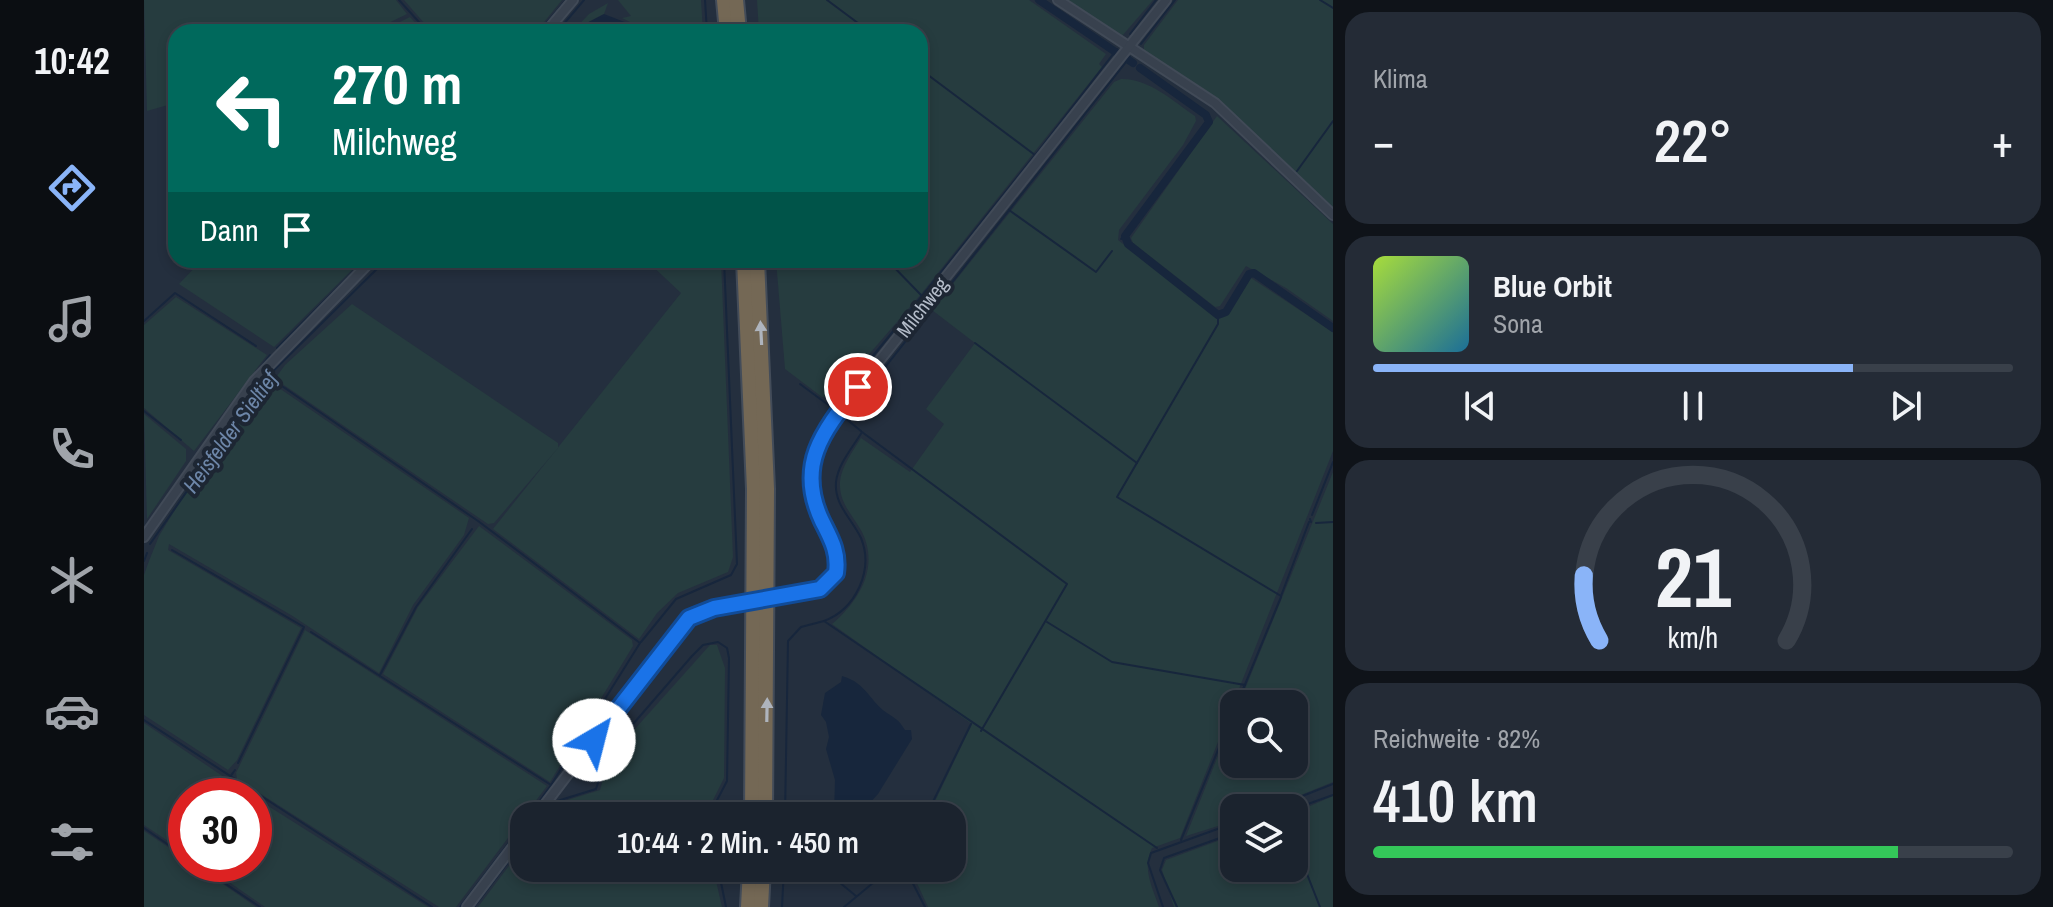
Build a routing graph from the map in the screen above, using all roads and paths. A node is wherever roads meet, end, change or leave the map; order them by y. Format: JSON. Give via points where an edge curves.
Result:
{"nodes":[{"id":1,"x":573,"y":0,"type":"edge"},
{"id":2,"x":724,"y":0,"type":"edge"},
{"id":3,"x":736,"y":0,"type":"edge"},
{"id":4,"x":1058,"y":0,"type":"edge"},
{"id":5,"x":1166,"y":0,"type":"edge"},
{"id":6,"x":553,"y":24,"type":"edge"},
{"id":7,"x":726,"y":24,"type":"edge"},
{"id":8,"x":738,"y":24,"type":"edge"},
{"id":9,"x":1130,"y":47,"type":"junction"},
{"id":10,"x":1333,"y":215,"type":"edge"},
{"id":11,"x":364,"y":268,"type":"edge"},
{"id":12,"x":744,"y":268,"type":"edge"},
{"id":13,"x":757,"y":268,"type":"edge"},
{"id":14,"x":144,"y":537,"type":"edge"},
{"id":15,"x":547,"y":802,"type":"edge"},
{"id":16,"x":752,"y":802,"type":"edge"},
{"id":17,"x":765,"y":802,"type":"edge"},
{"id":18,"x":510,"y":850,"type":"edge"},
{"id":19,"x":749,"y":882,"type":"edge"},
{"id":20,"x":762,"y":882,"type":"edge"},
{"id":21,"x":467,"y":907,"type":"edge"},
{"id":22,"x":748,"y":907,"type":"edge"},
{"id":23,"x":761,"y":907,"type":"edge"}],
"edges":[{"from":1,"to":6,"type":"street"},
{"from":2,"to":7,"type":"highway"},
{"from":3,"to":8,"type":"highway"},
{"from":4,"to":9,"type":"street"},
{"from":5,"to":9,"type":"street","name":"Milchweg"},
{"from":9,"to":10,"type":"street","via":[[1215,103]]},
{"from":9,"to":15,"type":"street","name":"Milchweg","bridge":true,"via":[[820,439],[810,485],[836,550],[836,573],[820,589],[699,613],[681,626]]},
{"from":11,"to":14,"type":"street","via":[[254,381]]},
{"from":12,"to":16,"type":"highway","via":[[755,565]]},
{"from":17,"to":13,"type":"highway","one_way":true,"via":[[767,489]]},
{"from":18,"to":21,"type":"street"},
{"from":19,"to":22,"type":"highway"},
{"from":20,"to":23,"type":"highway"}]}
